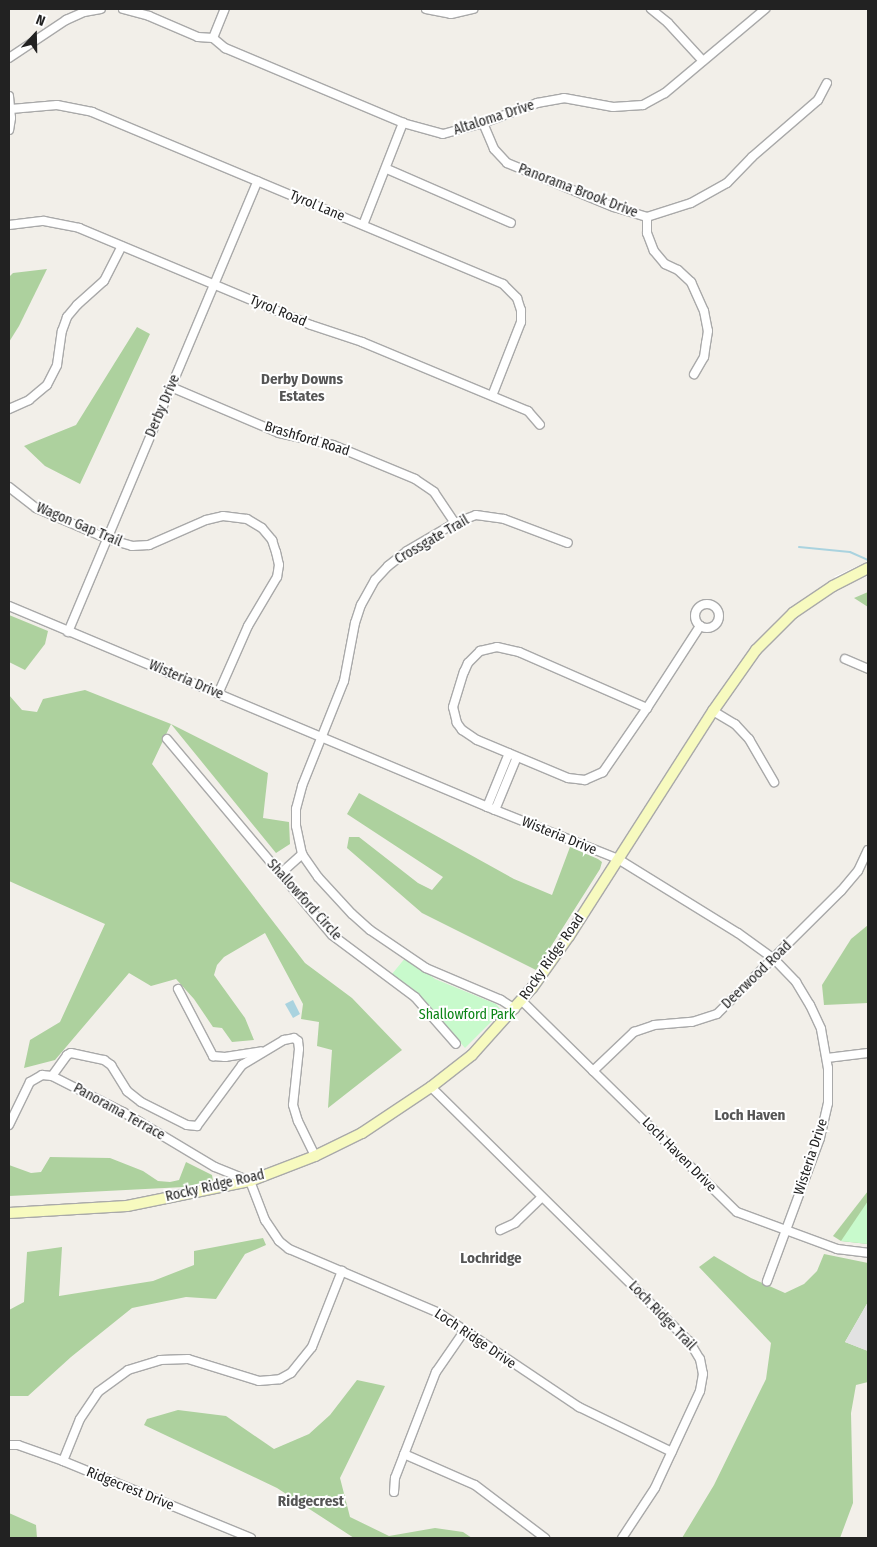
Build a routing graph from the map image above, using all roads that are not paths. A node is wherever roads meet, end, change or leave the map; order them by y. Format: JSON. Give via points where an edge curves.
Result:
{"nodes":[{"id":1,"x":101,"y":9,"type":"edge"},
{"id":2,"x":123,"y":9,"type":"edge"},
{"id":3,"x":225,"y":9,"type":"edge"},
{"id":4,"x":426,"y":9,"type":"edge"},
{"id":5,"x":473,"y":9,"type":"edge"},
{"id":6,"x":651,"y":9,"type":"edge"},
{"id":7,"x":764,"y":9,"type":"edge"},
{"id":8,"x":213,"y":38,"type":"junction"},
{"id":9,"x":9,"y":58,"type":"edge"},
{"id":10,"x":702,"y":60,"type":"junction"},
{"id":11,"x":827,"y":83,"type":"dead end"},
{"id":12,"x":9,"y":96,"type":"edge"},
{"id":13,"x":11,"y":109,"type":"junction"},
{"id":14,"x":483,"y":123,"type":"junction"},
{"id":15,"x":403,"y":124,"type":"junction"},
{"id":16,"x":9,"y":130,"type":"edge"},
{"id":17,"x":387,"y":169,"type":"junction"},
{"id":18,"x":258,"y":181,"type":"junction"},
{"id":19,"x":647,"y":217,"type":"junction"},
{"id":20,"x":511,"y":223,"type":"dead end"},
{"id":21,"x":9,"y":225,"type":"edge"},
{"id":22,"x":364,"y":225,"type":"junction"},
{"id":23,"x":122,"y":246,"type":"junction"},
{"id":24,"x":215,"y":284,"type":"junction"},
{"id":25,"x":694,"y":374,"type":"dead end"},
{"id":26,"x":171,"y":387,"type":"junction"},
{"id":27,"x":492,"y":396,"type":"junction"},
{"id":28,"x":9,"y":409,"type":"edge"},
{"id":29,"x":540,"y":425,"type":"dead end"},
{"id":30,"x":9,"y":487,"type":"edge"},
{"id":31,"x":455,"y":523,"type":"junction"},
{"id":32,"x":108,"y":538,"type":"junction"},
{"id":33,"x":568,"y":543,"type":"dead end"},
{"id":34,"x":868,"y":568,"type":"edge"},
{"id":35,"x":9,"y":606,"type":"edge"},
{"id":36,"x":700,"y":626,"type":"dead end"},
{"id":37,"x":68,"y":632,"type":"junction"},
{"id":38,"x":845,"y":659,"type":"dead end"},
{"id":39,"x":868,"y":669,"type":"edge"},
{"id":40,"x":218,"y":694,"type":"junction"},
{"id":41,"x":647,"y":708,"type":"junction"},
{"id":42,"x":713,"y":711,"type":"junction"},
{"id":43,"x":322,"y":737,"type":"junction"},
{"id":44,"x":167,"y":739,"type":"dead end"},
{"id":45,"x":509,"y":753,"type":"junction"},
{"id":46,"x":517,"y":757,"type":"junction"},
{"id":47,"x":774,"y":782,"type":"dead end"},
{"id":48,"x":487,"y":807,"type":"junction"},
{"id":49,"x":495,"y":810,"type":"junction"},
{"id":50,"x":868,"y":850,"type":"edge"},
{"id":51,"x":302,"y":854,"type":"junction"},
{"id":52,"x":618,"y":858,"type":"junction"},
{"id":53,"x":865,"y":864,"type":"edge"},
{"id":54,"x":280,"y":874,"type":"junction"},
{"id":55,"x":774,"y":959,"type":"junction"},
{"id":56,"x":178,"y":989,"type":"dead end"},
{"id":57,"x":518,"y":1005,"type":"junction"},
{"id":58,"x":456,"y":1044,"type":"dead end"},
{"id":59,"x":266,"y":1051,"type":"junction"},
{"id":60,"x":868,"y":1053,"type":"edge"},
{"id":61,"x":827,"y":1058,"type":"junction"},
{"id":62,"x":593,"y":1071,"type":"junction"},
{"id":63,"x":52,"y":1076,"type":"junction"},
{"id":64,"x":432,"y":1087,"type":"junction"},
{"id":65,"x":9,"y":1125,"type":"edge"},
{"id":66,"x":315,"y":1156,"type":"junction"},
{"id":67,"x":250,"y":1181,"type":"junction"},
{"id":68,"x":542,"y":1197,"type":"junction"},
{"id":69,"x":9,"y":1213,"type":"edge"},
{"id":70,"x":500,"y":1230,"type":"dead end"},
{"id":71,"x":786,"y":1231,"type":"junction"},
{"id":72,"x":868,"y":1253,"type":"edge"},
{"id":73,"x":342,"y":1271,"type":"junction"},
{"id":74,"x":767,"y":1281,"type":"dead end"},
{"id":75,"x":465,"y":1330,"type":"junction"},
{"id":76,"x":9,"y":1445,"type":"edge"},
{"id":77,"x":672,"y":1452,"type":"junction"},
{"id":78,"x":404,"y":1454,"type":"junction"},
{"id":79,"x":63,"y":1461,"type":"junction"},
{"id":80,"x":394,"y":1492,"type":"dead end"},
{"id":81,"x":251,"y":1538,"type":"edge"},
{"id":82,"x":545,"y":1538,"type":"edge"},
{"id":83,"x":622,"y":1538,"type":"edge"}],
"edges":[{"from":1,"to":9,"type":"street","via":[[66,20]]},
{"from":2,"to":8,"type":"street","name":"Altaloma Drive","via":[[149,16],[198,37]]},
{"from":3,"to":8,"type":"street"},
{"from":4,"to":5,"type":"street","via":[[451,14]]},
{"from":6,"to":10,"type":"street"},
{"from":7,"to":10,"type":"street","name":"Altaloma Drive"},
{"from":8,"to":15,"type":"street","name":"Altaloma Drive","via":[[225,48]]},
{"from":10,"to":14,"type":"street","name":"Altaloma Drive","via":[[665,93],[643,105],[613,107],[564,98],[537,103]]},
{"from":11,"to":19,"type":"street","name":"Panorama Brook Drive","via":[[818,100],[727,183],[691,203]]},
{"from":12,"to":13,"type":"street"},
{"from":13,"to":16,"type":"street"},
{"from":13,"to":18,"type":"street","name":"Tyrol Lane","via":[[47,105],[80,108]]},
{"from":14,"to":15,"type":"street","name":"Altaloma Drive","via":[[442,134]]},
{"from":14,"to":19,"type":"street","name":"Panorama Brook Drive","via":[[494,149],[507,162],[614,207]]},
{"from":15,"to":17,"type":"street"},
{"from":17,"to":20,"type":"street"},
{"from":17,"to":22,"type":"street"},
{"from":18,"to":22,"type":"street","name":"Tyrol Lane"},
{"from":18,"to":24,"type":"street","name":"Derby Drive"},
{"from":19,"to":25,"type":"street","via":[[647,233],[654,251],[665,264],[691,282],[704,311],[708,331],[704,357]]},
{"from":21,"to":23,"type":"street","name":"Tyrol Road","via":[[55,222],[80,228]]},
{"from":22,"to":27,"type":"street","name":"Tyrol Lane","via":[[496,280],[513,292],[521,310],[521,322]]},
{"from":23,"to":24,"type":"street","name":"Tyrol Road"},
{"from":23,"to":28,"type":"street","via":[[104,281],[67,317],[51,379],[35,396]]},
{"from":24,"to":26,"type":"street","name":"Derby Drive"},
{"from":24,"to":27,"type":"street","name":"Tyrol Road"},
{"from":26,"to":31,"type":"street","name":"Brashford Road","via":[[279,433],[333,445],[415,479],[434,492]]},
{"from":26,"to":32,"type":"street","name":"Derby Drive"},
{"from":27,"to":29,"type":"street","name":"Tyrol Road","via":[[528,411]]},
{"from":30,"to":32,"type":"street","name":"Wagon Gap Trail","via":[[36,508]]},
{"from":31,"to":33,"type":"street","name":"Crossgate Trail","via":[[485,514]]},
{"from":31,"to":43,"type":"street","name":"Crossgate Trail","via":[[396,559],[370,588],[355,623],[344,681]]},
{"from":32,"to":37,"type":"street","name":"Derby Drive"},
{"from":32,"to":40,"type":"street","name":"Wagon Gap Trail","via":[[132,546],[149,545],[223,516],[247,519],[262,528],[272,540],[278,559],[277,577],[248,626]]},
{"from":34,"to":42,"type":"main road","name":"Rocky Ridge Road","via":[[841,581],[793,613],[744,665]]},
{"from":35,"to":37,"type":"street","name":"Wisteria Drive"},
{"from":36,"to":41,"type":"street"},
{"from":37,"to":40,"type":"street","name":"Wisteria Drive"},
{"from":38,"to":39,"type":"street"},
{"from":40,"to":43,"type":"street","name":"Wisteria Drive"},
{"from":41,"to":45,"type":"street","via":[[507,648],[488,648],[468,663],[455,699],[454,714],[457,723],[469,736]]},
{"from":41,"to":46,"type":"street","via":[[608,767],[592,779],[568,778]]},
{"from":42,"to":47,"type":"street","via":[[735,724],[749,739]]},
{"from":42,"to":52,"type":"main road","name":"Rocky Ridge Road"},
{"from":43,"to":48,"type":"street","name":"Wisteria Drive"},
{"from":43,"to":51,"type":"street","name":"Crossgate Trail","via":[[298,799],[296,826]]},
{"from":44,"to":54,"type":"street","name":"Shallowford Circle"},
{"from":45,"to":46,"type":"street"},
{"from":45,"to":48,"type":"street"},
{"from":46,"to":49,"type":"street"},
{"from":48,"to":49,"type":"street","name":"Wisteria Drive"},
{"from":49,"to":52,"type":"street","name":"Wisteria Drive"},
{"from":50,"to":53,"type":"street","name":"Deerwood Road"},
{"from":51,"to":54,"type":"street"},
{"from":51,"to":57,"type":"street","name":"Loch Haven Drive","via":[[318,876],[370,930],[426,968]]},
{"from":52,"to":55,"type":"street","name":"Wisteria Drive"},
{"from":52,"to":57,"type":"main road","name":"Rocky Ridge Road","via":[[554,958]]},
{"from":53,"to":55,"type":"street","name":"Deerwood Road"},
{"from":54,"to":58,"type":"street","name":"Shallowford Circle","via":[[332,935],[415,997]]},
{"from":55,"to":61,"type":"street","name":"Wisteria Drive","via":[[796,982],[810,1004],[821,1029]]},
{"from":55,"to":62,"type":"street","name":"Deerwood Road","via":[[717,1014],[692,1022],[654,1025],[634,1032]]},
{"from":56,"to":59,"type":"street","via":[[214,1056]]},
{"from":57,"to":62,"type":"street","name":"Loch Haven Drive"},
{"from":57,"to":64,"type":"main road","name":"Rocky Ridge Road","via":[[472,1055]]},
{"from":59,"to":63,"type":"street","via":[[242,1065],[197,1126],[187,1125],[141,1102],[104,1060],[67,1054]]},
{"from":59,"to":66,"type":"street","via":[[284,1040],[294,1038],[298,1041],[293,1105]]},
{"from":60,"to":61,"type":"street"},
{"from":61,"to":71,"type":"street","name":"Wisteria Drive","via":[[828,1103],[820,1138]]},
{"from":62,"to":71,"type":"street","name":"Loch Haven Drive","via":[[737,1212]]},
{"from":63,"to":65,"type":"street","via":[[42,1075],[30,1082]]},
{"from":63,"to":67,"type":"street","name":"Panorama Terrace","via":[[123,1112],[215,1167]]},
{"from":64,"to":66,"type":"main road","name":"Rocky Ridge Road","via":[[362,1133]]},
{"from":64,"to":68,"type":"street","name":"Loch Ridge Trail"},
{"from":66,"to":67,"type":"main road","name":"Rocky Ridge Road"},
{"from":67,"to":69,"type":"main road","name":"Rocky Ridge Road","via":[[127,1206]]},
{"from":67,"to":73,"type":"street","name":"Loch Ridge Drive","via":[[265,1220],[279,1241],[289,1249]]},
{"from":68,"to":70,"type":"street","via":[[515,1223]]},
{"from":68,"to":77,"type":"street","name":"Loch Ridge Trail","via":[[698,1353],[702,1383]]},
{"from":71,"to":72,"type":"street","name":"Loch Haven Drive","via":[[837,1249]]},
{"from":71,"to":74,"type":"street","name":"Wisteria Drive"},
{"from":73,"to":75,"type":"street","name":"Loch Ridge Drive","via":[[424,1306]]},
{"from":73,"to":79,"type":"street","via":[[312,1347],[291,1373],[273,1381],[259,1381],[188,1359],[160,1360],[128,1370],[98,1392],[80,1419]]},
{"from":75,"to":77,"type":"street","name":"Loch Ridge Drive","via":[[578,1408]]},
{"from":75,"to":78,"type":"street","via":[[436,1372]]},
{"from":76,"to":79,"type":"street","name":"Ridgecrest Drive","via":[[18,1444]]},
{"from":77,"to":83,"type":"street","name":"Loch Ridge Trail","via":[[651,1494]]},
{"from":78,"to":80,"type":"street"},
{"from":78,"to":82,"type":"street","via":[[475,1485]]},
{"from":79,"to":81,"type":"street","name":"Ridgecrest Drive"}]}
